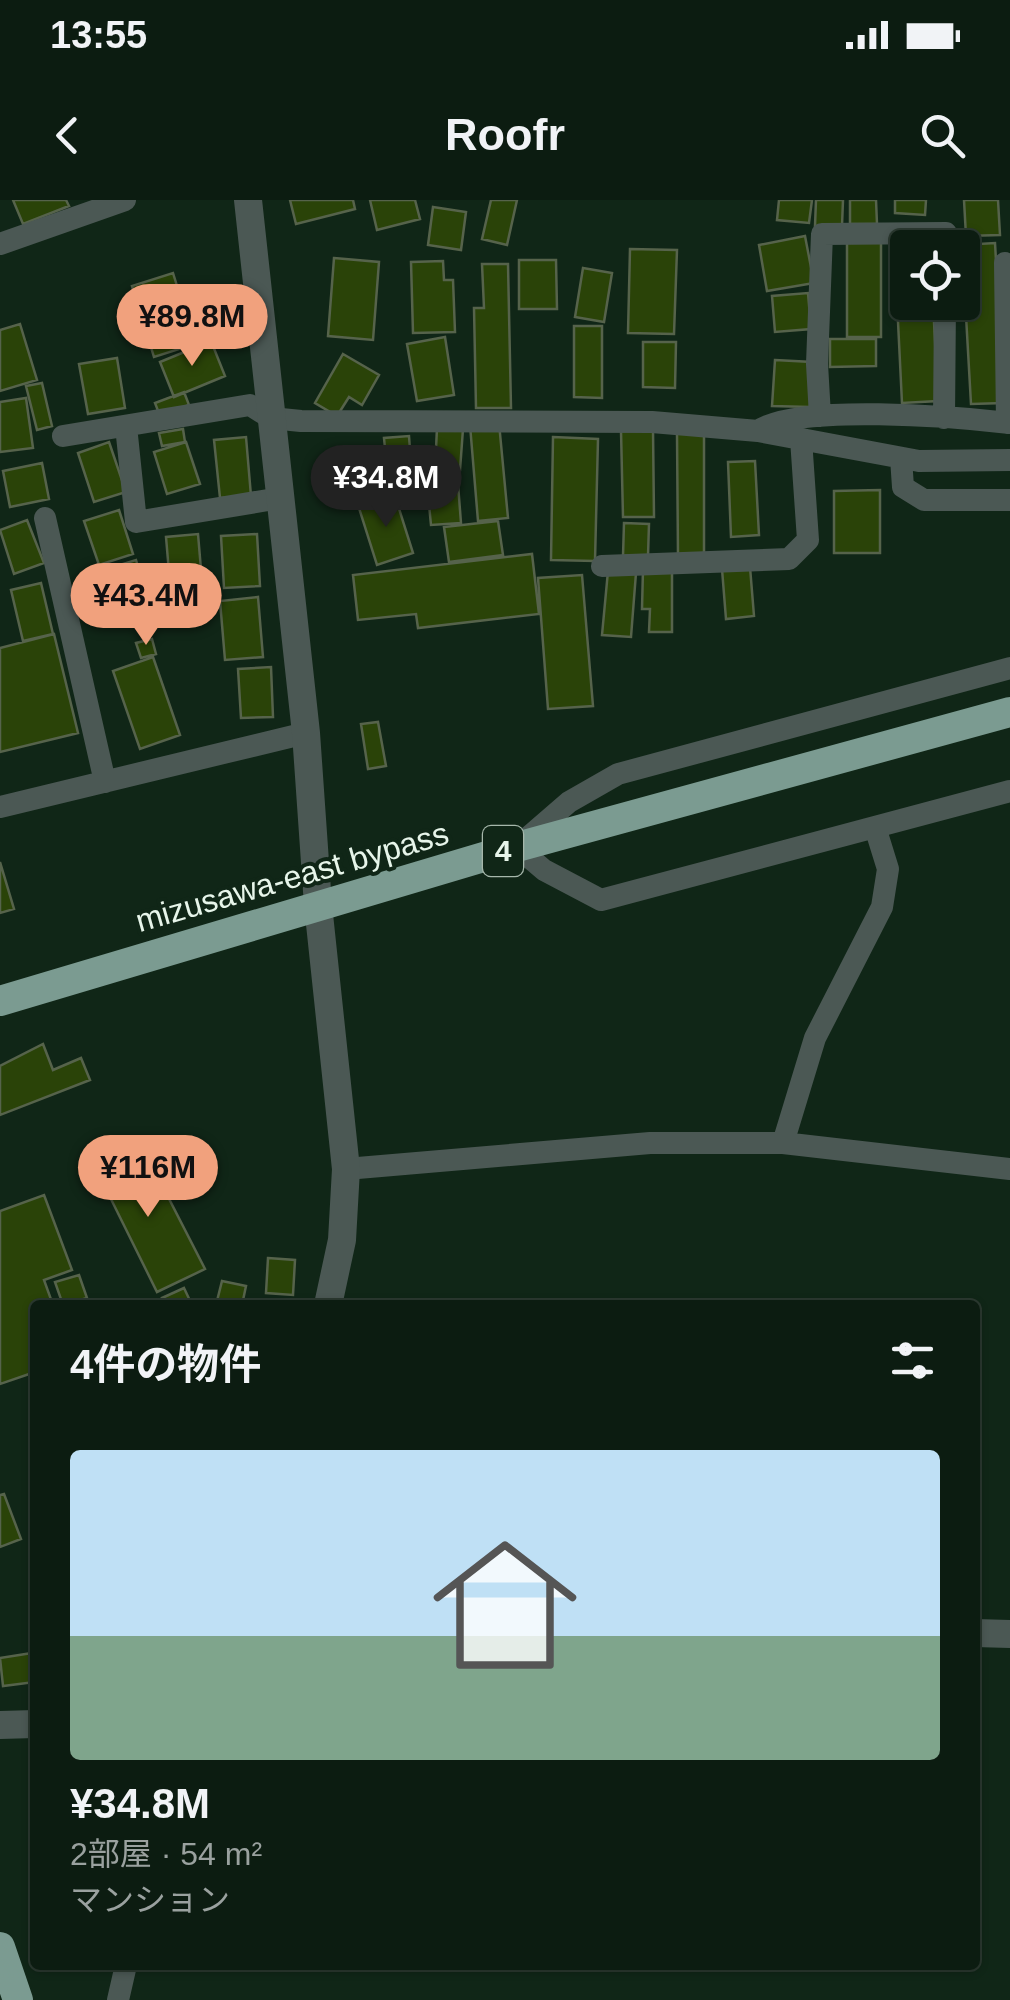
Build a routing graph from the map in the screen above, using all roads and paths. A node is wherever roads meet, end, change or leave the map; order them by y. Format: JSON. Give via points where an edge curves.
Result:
{"nodes":[{"id":1,"x":125,"y":200,"type":"edge"},
{"id":2,"x":248,"y":200,"type":"edge"},
{"id":3,"x":890,"y":233,"type":"edge"},
{"id":4,"x":1,"y":240,"type":"edge"},
{"id":5,"x":1005,"y":264,"type":"dead end"},
{"id":6,"x":945,"y":320,"type":"edge"},
{"id":7,"x":820,"y":416,"type":"junction"},
{"id":8,"x":272,"y":418,"type":"junction"},
{"id":9,"x":944,"y":418,"type":"junction"},
{"id":10,"x":1009,"y":423,"type":"edge"},
{"id":11,"x":126,"y":426,"type":"junction"},
{"id":12,"x":758,"y":431,"type":"junction"},
{"id":13,"x":63,"y":436,"type":"dead end"},
{"id":14,"x":801,"y":439,"type":"junction"},
{"id":15,"x":901,"y":458,"type":"junction"},
{"id":16,"x":1010,"y":460,"type":"edge"},
{"id":17,"x":280,"y":498,"type":"junction"},
{"id":18,"x":1010,"y":500,"type":"edge"},
{"id":19,"x":46,"y":518,"type":"dead end"},
{"id":20,"x":602,"y":566,"type":"dead end"},
{"id":21,"x":1010,"y":668,"type":"edge"},
{"id":22,"x":1010,"y":712,"type":"edge"},
{"id":23,"x":306,"y":734,"type":"junction"},
{"id":24,"x":105,"y":782,"type":"junction"},
{"id":25,"x":1010,"y":791,"type":"edge"},
{"id":26,"x":0,"y":807,"type":"edge"},
{"id":27,"x":875,"y":826,"type":"junction"},
{"id":28,"x":517,"y":847,"type":"junction"},
{"id":29,"x":318,"y":904,"type":"junction"},
{"id":30,"x":0,"y":1000,"type":"edge"},
{"id":31,"x":783,"y":1142,"type":"junction"},
{"id":32,"x":346,"y":1169,"type":"junction"},
{"id":33,"x":1010,"y":1169,"type":"edge"},
{"id":34,"x":329,"y":1300,"type":"edge"},
{"id":35,"x":980,"y":1632,"type":"edge"},
{"id":36,"x":1010,"y":1634,"type":"edge"},
{"id":37,"x":30,"y":1724,"type":"edge"},
{"id":38,"x":0,"y":1725,"type":"edge"},
{"id":39,"x":0,"y":1947,"type":"edge"},
{"id":40,"x":125,"y":1970,"type":"edge"},
{"id":41,"x":18,"y":2000,"type":"edge"},
{"id":42,"x":118,"y":2000,"type":"edge"}],
"edges":[{"from":1,"to":4,"type":"street"},
{"from":2,"to":8,"type":"street"},
{"from":3,"to":7,"type":"street","via":[[822,234]]},
{"from":5,"to":10,"type":"street"},
{"from":6,"to":9,"type":"street"},
{"from":7,"to":9,"type":"street"},
{"from":7,"to":12,"type":"street","via":[[772,421]]},
{"from":8,"to":11,"type":"street","via":[[250,406]]},
{"from":8,"to":12,"type":"street","via":[[652,422]]},
{"from":8,"to":17,"type":"street"},
{"from":9,"to":10,"type":"street"},
{"from":11,"to":13,"type":"street"},
{"from":11,"to":17,"type":"street","via":[[136,522]]},
{"from":12,"to":14,"type":"street"},
{"from":14,"to":15,"type":"street"},
{"from":14,"to":20,"type":"street","via":[[808,540],[788,559]]},
{"from":15,"to":16,"type":"street"},
{"from":15,"to":18,"type":"street","via":[[902,487],[924,500]]},
{"from":17,"to":23,"type":"street"},
{"from":19,"to":24,"type":"street"},
{"from":21,"to":28,"type":"street","via":[[618,774],[569,802]]},
{"from":22,"to":28,"type":"highway","name":"mizusawa-east bypass","number":"4"},
{"from":23,"to":24,"type":"street"},
{"from":23,"to":29,"type":"street"},
{"from":24,"to":26,"type":"street"},
{"from":25,"to":27,"type":"street"},
{"from":27,"to":28,"type":"street","via":[[601,900],[544,870]]},
{"from":27,"to":31,"type":"street","via":[[888,869],[882,907],[815,1038]]},
{"from":28,"to":29,"type":"highway","name":"mizusawa-east bypass","number":"4"},
{"from":29,"to":30,"type":"highway","name":"mizusawa-east bypass","number":"4"},
{"from":29,"to":32,"type":"street"},
{"from":31,"to":32,"type":"street","via":[[650,1143]]},
{"from":31,"to":33,"type":"street"},
{"from":32,"to":34,"type":"street","via":[[342,1240]]},
{"from":35,"to":36,"type":"street"},
{"from":37,"to":38,"type":"street"},
{"from":39,"to":41,"type":"highway"},
{"from":40,"to":42,"type":"street"}]}
